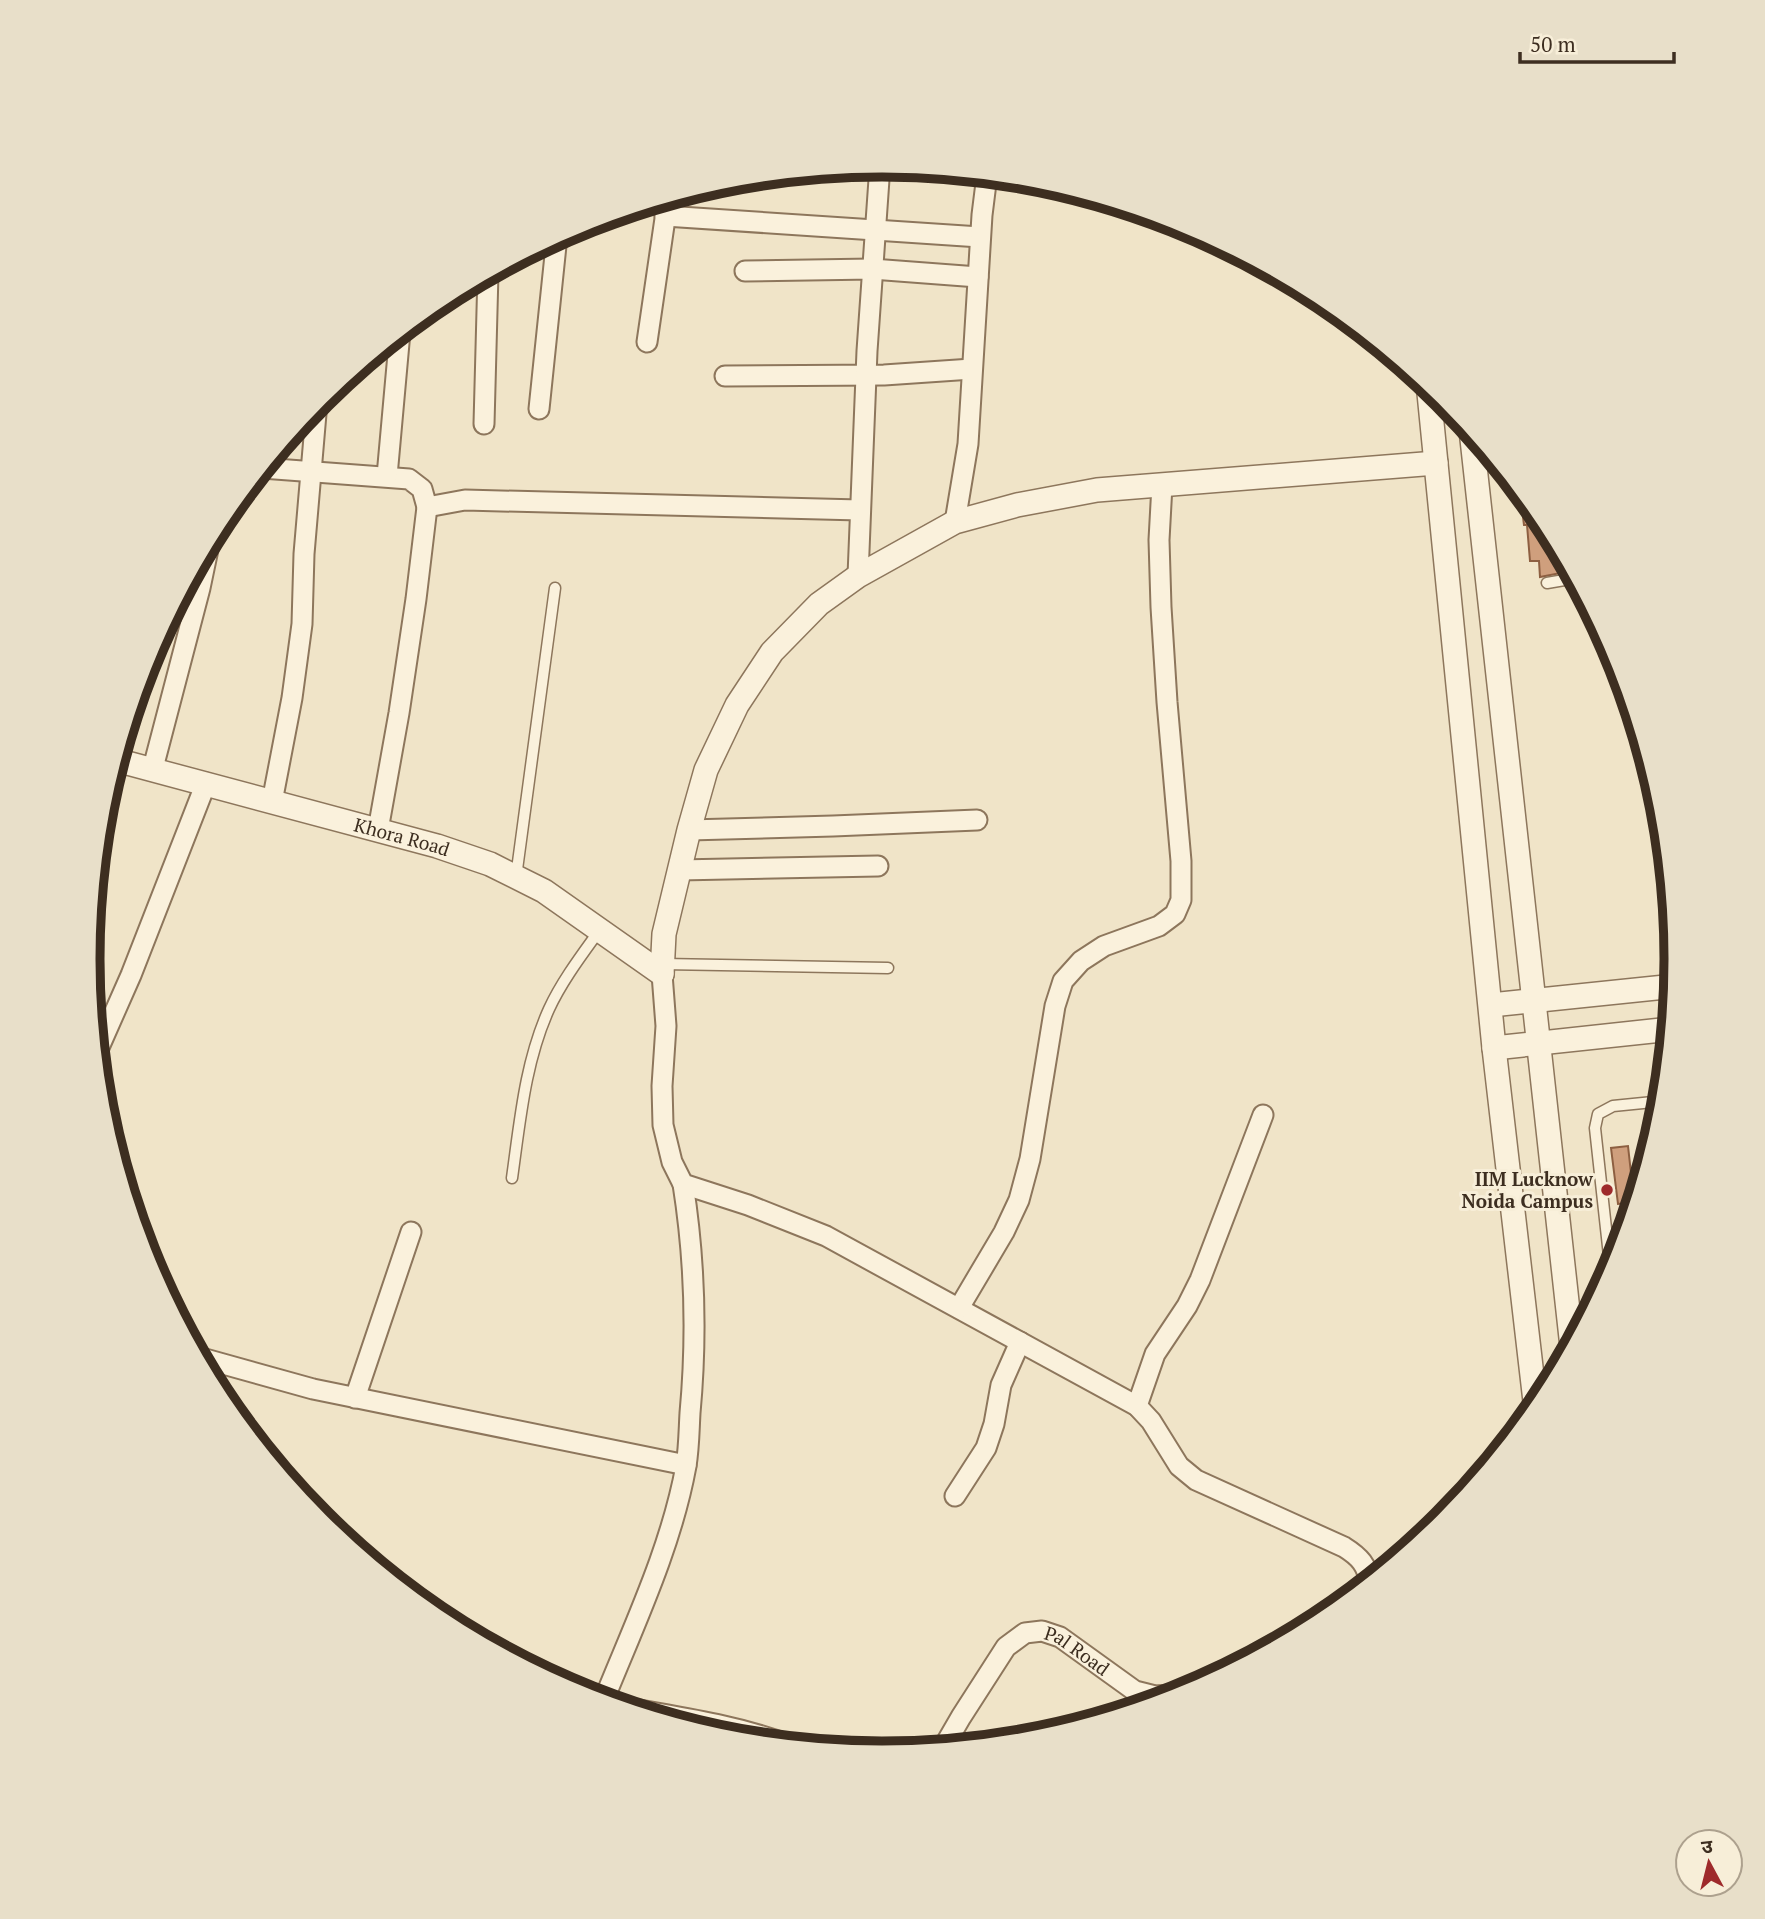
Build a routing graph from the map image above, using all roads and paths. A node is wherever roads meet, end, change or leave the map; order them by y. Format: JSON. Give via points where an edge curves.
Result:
{"nodes":[{"id":1,"x":879,"y":177,"type":"edge"},
{"id":2,"x":986,"y":183,"type":"edge"},
{"id":3,"x":666,"y":207,"type":"edge"},
{"id":4,"x":875,"y":229,"type":"junction"},
{"id":5,"x":981,"y":237,"type":"junction"},
{"id":6,"x":556,"y":248,"type":"edge"},
{"id":7,"x":872,"y":270,"type":"junction"},
{"id":8,"x":745,"y":271,"type":"dead end"},
{"id":9,"x":978,"y":277,"type":"junction"},
{"id":10,"x":488,"y":284,"type":"edge"},
{"id":11,"x":647,"y":342,"type":"dead end"},
{"id":12,"x":399,"y":345,"type":"edge"},
{"id":13,"x":972,"y":369,"type":"junction"},
{"id":14,"x":866,"y":375,"type":"junction"},
{"id":15,"x":725,"y":376,"type":"dead end"},
{"id":16,"x":1429,"y":399,"type":"edge"},
{"id":17,"x":539,"y":409,"type":"dead end"},
{"id":18,"x":315,"y":420,"type":"edge"},
{"id":19,"x":484,"y":424,"type":"dead end"},
{"id":20,"x":1473,"y":445,"type":"edge"},
{"id":21,"x":1436,"y":463,"type":"junction"},
{"id":22,"x":273,"y":469,"type":"edge"},
{"id":23,"x":311,"y":471,"type":"junction"},
{"id":24,"x":387,"y":476,"type":"junction"},
{"id":25,"x":1162,"y":485,"type":"junction"},
{"id":26,"x":427,"y":508,"type":"junction"},
{"id":27,"x":860,"y":510,"type":"junction"},
{"id":28,"x":955,"y":522,"type":"junction"},
{"id":29,"x":204,"y":570,"type":"edge"},
{"id":30,"x":858,"y":576,"type":"junction"},
{"id":31,"x":1566,"y":580,"type":"edge"},
{"id":32,"x":1547,"y":583,"type":"dead end"},
{"id":33,"x":555,"y":588,"type":"dead end"},
{"id":34,"x":125,"y":762,"type":"edge"},
{"id":35,"x":153,"y":768,"type":"junction"},
{"id":36,"x":206,"y":783,"type":"junction"},
{"id":37,"x":272,"y":802,"type":"junction"},
{"id":38,"x":977,"y":820,"type":"dead end"},
{"id":39,"x":378,"y":830,"type":"junction"},
{"id":40,"x":688,"y":831,"type":"junction"},
{"id":41,"x":878,"y":866,"type":"dead end"},
{"id":42,"x":678,"y":870,"type":"junction"},
{"id":43,"x":516,"y":877,"type":"junction"},
{"id":44,"x":599,"y":931,"type":"junction"},
{"id":45,"x":888,"y":968,"type":"dead end"},
{"id":46,"x":662,"y":969,"type":"junction"},
{"id":47,"x":1664,"y":987,"type":"edge"},
{"id":48,"x":1534,"y":1000,"type":"junction"},
{"id":49,"x":1491,"y":1005,"type":"junction"},
{"id":50,"x":1662,"y":1031,"type":"edge"},
{"id":51,"x":104,"y":1037,"type":"edge"},
{"id":52,"x":1539,"y":1044,"type":"junction"},
{"id":53,"x":1494,"y":1048,"type":"junction"},
{"id":54,"x":1652,"y":1102,"type":"edge"},
{"id":55,"x":1263,"y":1115,"type":"dead end"},
{"id":56,"x":512,"y":1178,"type":"dead end"},
{"id":57,"x":683,"y":1184,"type":"junction"},
{"id":58,"x":411,"y":1233,"type":"dead end"},
{"id":59,"x":1609,"y":1252,"type":"edge"},
{"id":60,"x":959,"y":1308,"type":"junction"},
{"id":61,"x":1570,"y":1332,"type":"edge"},
{"id":62,"x":1020,"y":1342,"type":"junction"},
{"id":63,"x":211,"y":1361,"type":"edge"},
{"id":64,"x":1534,"y":1392,"type":"edge"},
{"id":65,"x":355,"y":1398,"type":"junction"},
{"id":66,"x":1137,"y":1406,"type":"junction"},
{"id":67,"x":686,"y":1465,"type":"junction"},
{"id":68,"x":955,"y":1496,"type":"dead end"},
{"id":69,"x":1368,"y":1573,"type":"edge"},
{"id":70,"x":607,"y":1692,"type":"edge"},
{"id":71,"x":1150,"y":1695,"type":"edge"},
{"id":72,"x":690,"y":1718,"type":"edge"},
{"id":73,"x":710,"y":1723,"type":"edge"},
{"id":74,"x":948,"y":1740,"type":"edge"}],
"edges":[{"from":1,"to":4,"type":"street"},
{"from":2,"to":5,"type":"street"},
{"from":3,"to":4,"type":"street"},
{"from":3,"to":11,"type":"street"},
{"from":4,"to":5,"type":"street"},
{"from":4,"to":7,"type":"street"},
{"from":5,"to":9,"type":"street"},
{"from":6,"to":17,"type":"street"},
{"from":7,"to":8,"type":"street"},
{"from":7,"to":9,"type":"street"},
{"from":7,"to":14,"type":"street"},
{"from":9,"to":13,"type":"street"},
{"from":10,"to":19,"type":"street"},
{"from":12,"to":24,"type":"street"},
{"from":13,"to":14,"type":"street"},
{"from":13,"to":28,"type":"street","via":[[968,444]]},
{"from":14,"to":15,"type":"street"},
{"from":14,"to":27,"type":"street"},
{"from":16,"to":21,"type":"street"},
{"from":18,"to":23,"type":"street"},
{"from":20,"to":48,"type":"street"},
{"from":21,"to":25,"type":"street"},
{"from":21,"to":49,"type":"street"},
{"from":22,"to":23,"type":"street"},
{"from":23,"to":24,"type":"street"},
{"from":23,"to":37,"type":"street","via":[[302,625]]},
{"from":24,"to":26,"type":"street","via":[[409,479],[422,489]]},
{"from":25,"to":28,"type":"street","via":[[1084,493]]},
{"from":25,"to":60,"type":"street","via":[[1161,607],[1181,900],[1175,914],[1159,926],[1104,946],[1081,961],[1063,981],[1019,1200]]},
{"from":26,"to":27,"type":"street","via":[[465,500]]},
{"from":26,"to":39,"type":"street"},
{"from":27,"to":30,"type":"street"},
{"from":28,"to":30,"type":"street"},
{"from":29,"to":35,"type":"street"},
{"from":30,"to":40,"type":"street","via":[[819,604],[772,652],[744,694],[706,770]]},
{"from":31,"to":32,"type":"lane"},
{"from":33,"to":43,"type":"lane"},
{"from":34,"to":35,"type":"street","name":"Khora Road"},
{"from":35,"to":36,"type":"street","name":"Khora Road"},
{"from":36,"to":37,"type":"street","name":"Khora Road"},
{"from":36,"to":51,"type":"street"},
{"from":37,"to":39,"type":"street","name":"Khora Road"},
{"from":38,"to":40,"type":"street"},
{"from":39,"to":43,"type":"street","name":"Khora Road","via":[[479,860]]},
{"from":40,"to":42,"type":"street"},
{"from":41,"to":42,"type":"street"},
{"from":42,"to":46,"type":"street","via":[[664,934]]},
{"from":43,"to":44,"type":"street","name":"Khora Road","via":[[544,891]]},
{"from":44,"to":46,"type":"street","name":"Khora Road"},
{"from":44,"to":56,"type":"lane","via":[[570,971],[535,1045]]},
{"from":45,"to":46,"type":"lane"},
{"from":46,"to":57,"type":"street","via":[[666,1026],[663,1125]]},
{"from":47,"to":48,"type":"street"},
{"from":48,"to":49,"type":"street"},
{"from":48,"to":52,"type":"street"},
{"from":49,"to":53,"type":"street"},
{"from":50,"to":52,"type":"street"},
{"from":52,"to":53,"type":"street"},
{"from":52,"to":61,"type":"street"},
{"from":53,"to":64,"type":"street"},
{"from":54,"to":59,"type":"lane","via":[[1613,1107],[1598,1114],[1595,1128]]},
{"from":55,"to":66,"type":"street","via":[[1200,1280],[1155,1354]]},
{"from":57,"to":60,"type":"street","via":[[826,1236]]},
{"from":57,"to":67,"type":"street","via":[[694,1302]]},
{"from":58,"to":65,"type":"street"},
{"from":60,"to":62,"type":"street"},
{"from":62,"to":66,"type":"street"},
{"from":62,"to":68,"type":"street","via":[[1001,1385],[986,1447]]},
{"from":63,"to":65,"type":"street"},
{"from":65,"to":67,"type":"street"},
{"from":66,"to":69,"type":"street","via":[[1152,1421],[1179,1466],[1196,1480],[1345,1547],[1360,1557]]},
{"from":67,"to":70,"type":"street","via":[[666,1544]]},
{"from":71,"to":74,"type":"street","name":"Pal Road","via":[[1135,1691],[1060,1637],[1025,1633],[1006,1647]]},
{"from":72,"to":73,"type":"street"}]}
